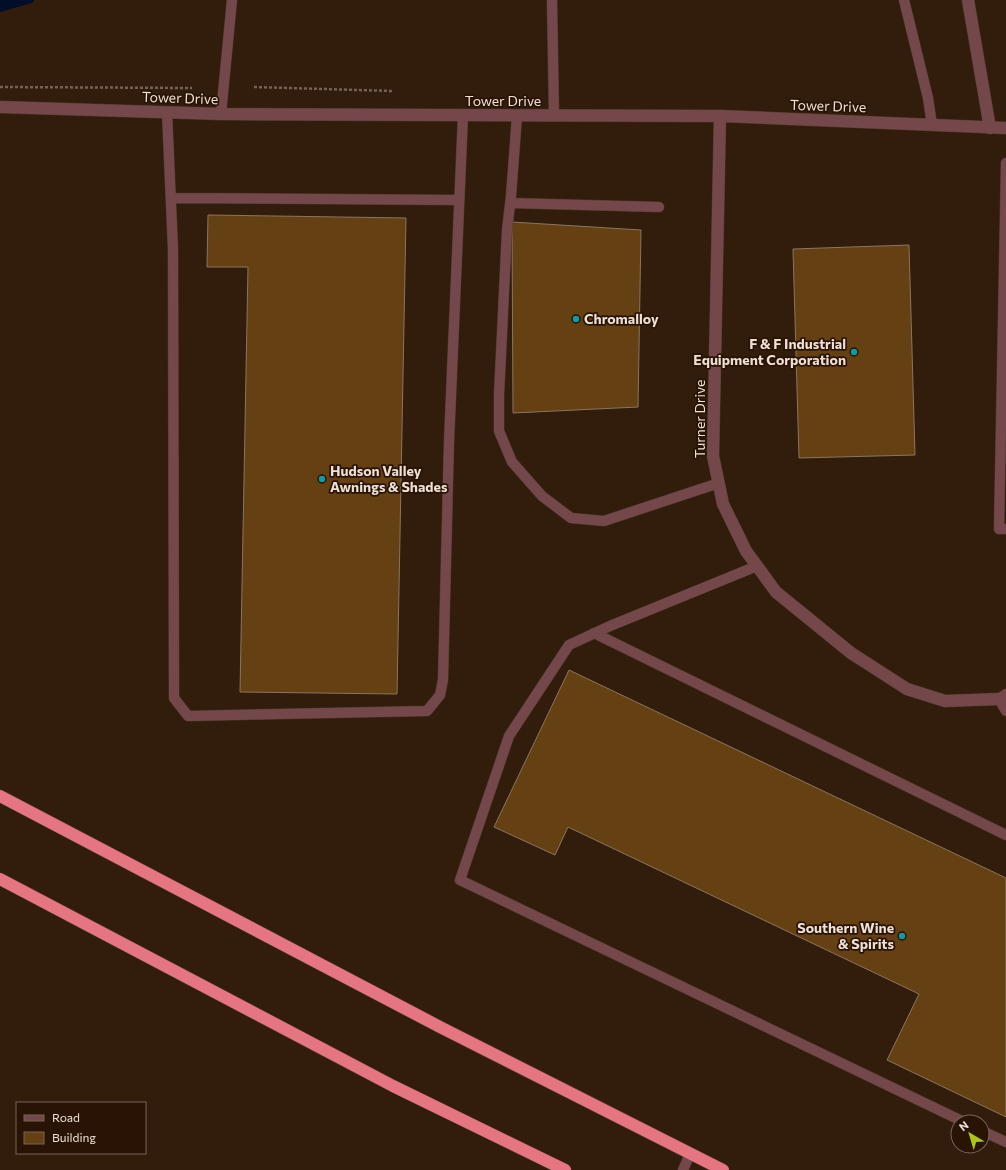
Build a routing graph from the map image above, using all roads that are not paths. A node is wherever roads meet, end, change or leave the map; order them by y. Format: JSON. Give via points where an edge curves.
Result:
{"nodes":[{"id":1,"x":232,"y":0,"type":"edge"},
{"id":2,"x":552,"y":0,"type":"edge"},
{"id":3,"x":904,"y":0,"type":"edge"},
{"id":4,"x":968,"y":0,"type":"edge"},
{"id":5,"x":0,"y":107,"type":"edge"},
{"id":6,"x":167,"y":112,"type":"junction"},
{"id":7,"x":221,"y":114,"type":"junction"},
{"id":8,"x":463,"y":116,"type":"junction"},
{"id":9,"x":517,"y":116,"type":"junction"},
{"id":10,"x":554,"y":116,"type":"junction"},
{"id":11,"x":720,"y":116,"type":"junction"},
{"id":12,"x":932,"y":125,"type":"junction"},
{"id":13,"x":990,"y":128,"type":"junction"},
{"id":14,"x":1006,"y":128,"type":"edge"},
{"id":15,"x":1006,"y":164,"type":"edge"},
{"id":16,"x":171,"y":198,"type":"junction"},
{"id":17,"x":459,"y":200,"type":"junction"},
{"id":18,"x":510,"y":203,"type":"junction"},
{"id":19,"x":659,"y":207,"type":"dead end"},
{"id":20,"x":1005,"y":244,"type":"edge"},
{"id":21,"x":719,"y":483,"type":"junction"},
{"id":22,"x":1006,"y":529,"type":"edge"},
{"id":23,"x":757,"y":566,"type":"junction"},
{"id":24,"x":594,"y":633,"type":"junction"},
{"id":25,"x":1002,"y":696,"type":"edge"},
{"id":26,"x":1006,"y":710,"type":"edge"},
{"id":27,"x":0,"y":796,"type":"edge"},
{"id":28,"x":1006,"y":835,"type":"edge"},
{"id":29,"x":0,"y":879,"type":"edge"},
{"id":30,"x":950,"y":1115,"type":"edge"},
{"id":31,"x":990,"y":1135,"type":"edge"},
{"id":32,"x":1006,"y":1142,"type":"edge"},
{"id":33,"x":690,"y":1154,"type":"junction"},
{"id":34,"x":565,"y":1170,"type":"edge"},
{"id":35,"x":683,"y":1170,"type":"edge"},
{"id":36,"x":723,"y":1170,"type":"edge"}],
"edges":[{"from":1,"to":7,"type":"lane"},
{"from":2,"to":10,"type":"lane"},
{"from":3,"to":12,"type":"lane"},
{"from":4,"to":13,"type":"street"},
{"from":5,"to":6,"type":"street","name":"Tower Drive"},
{"from":6,"to":7,"type":"street","name":"Tower Drive"},
{"from":6,"to":16,"type":"lane"},
{"from":7,"to":8,"type":"street","name":"Tower Drive"},
{"from":8,"to":9,"type":"street","name":"Tower Drive"},
{"from":8,"to":17,"type":"lane"},
{"from":9,"to":10,"type":"street","name":"Tower Drive"},
{"from":9,"to":18,"type":"lane"},
{"from":10,"to":11,"type":"street","name":"Tower Drive"},
{"from":11,"to":12,"type":"street","name":"Tower Drive"},
{"from":11,"to":21,"type":"street","name":"Turner Drive","via":[[713,456]]},
{"from":12,"to":13,"type":"street","name":"Tower Drive"},
{"from":13,"to":14,"type":"street","name":"Tower Drive"},
{"from":15,"to":20,"type":"lane"},
{"from":16,"to":17,"type":"lane"},
{"from":16,"to":17,"type":"lane","via":[[174,698],[188,716],[427,711],[440,695],[443,680]]},
{"from":18,"to":19,"type":"lane"},
{"from":18,"to":21,"type":"lane","via":[[506,238],[499,431],[512,462],[542,496],[571,518],[604,521]]},
{"from":20,"to":22,"type":"lane","via":[[999,529]]},
{"from":21,"to":23,"type":"street","name":"Turner Drive","via":[[723,504],[746,551]]},
{"from":23,"to":24,"type":"lane"},
{"from":23,"to":25,"type":"street","name":"Turner Drive","via":[[776,592],[851,653],[907,689],[945,701]]},
{"from":24,"to":28,"type":"lane"},
{"from":24,"to":30,"type":"lane","via":[[569,645],[509,736],[460,880]]},
{"from":25,"to":26,"type":"lane"},
{"from":27,"to":33,"type":"highway","via":[[433,1023]]},
{"from":29,"to":34,"type":"highway","via":[[393,1086]]},
{"from":31,"to":32,"type":"lane"},
{"from":33,"to":35,"type":"lane"},
{"from":33,"to":36,"type":"highway"}]}
